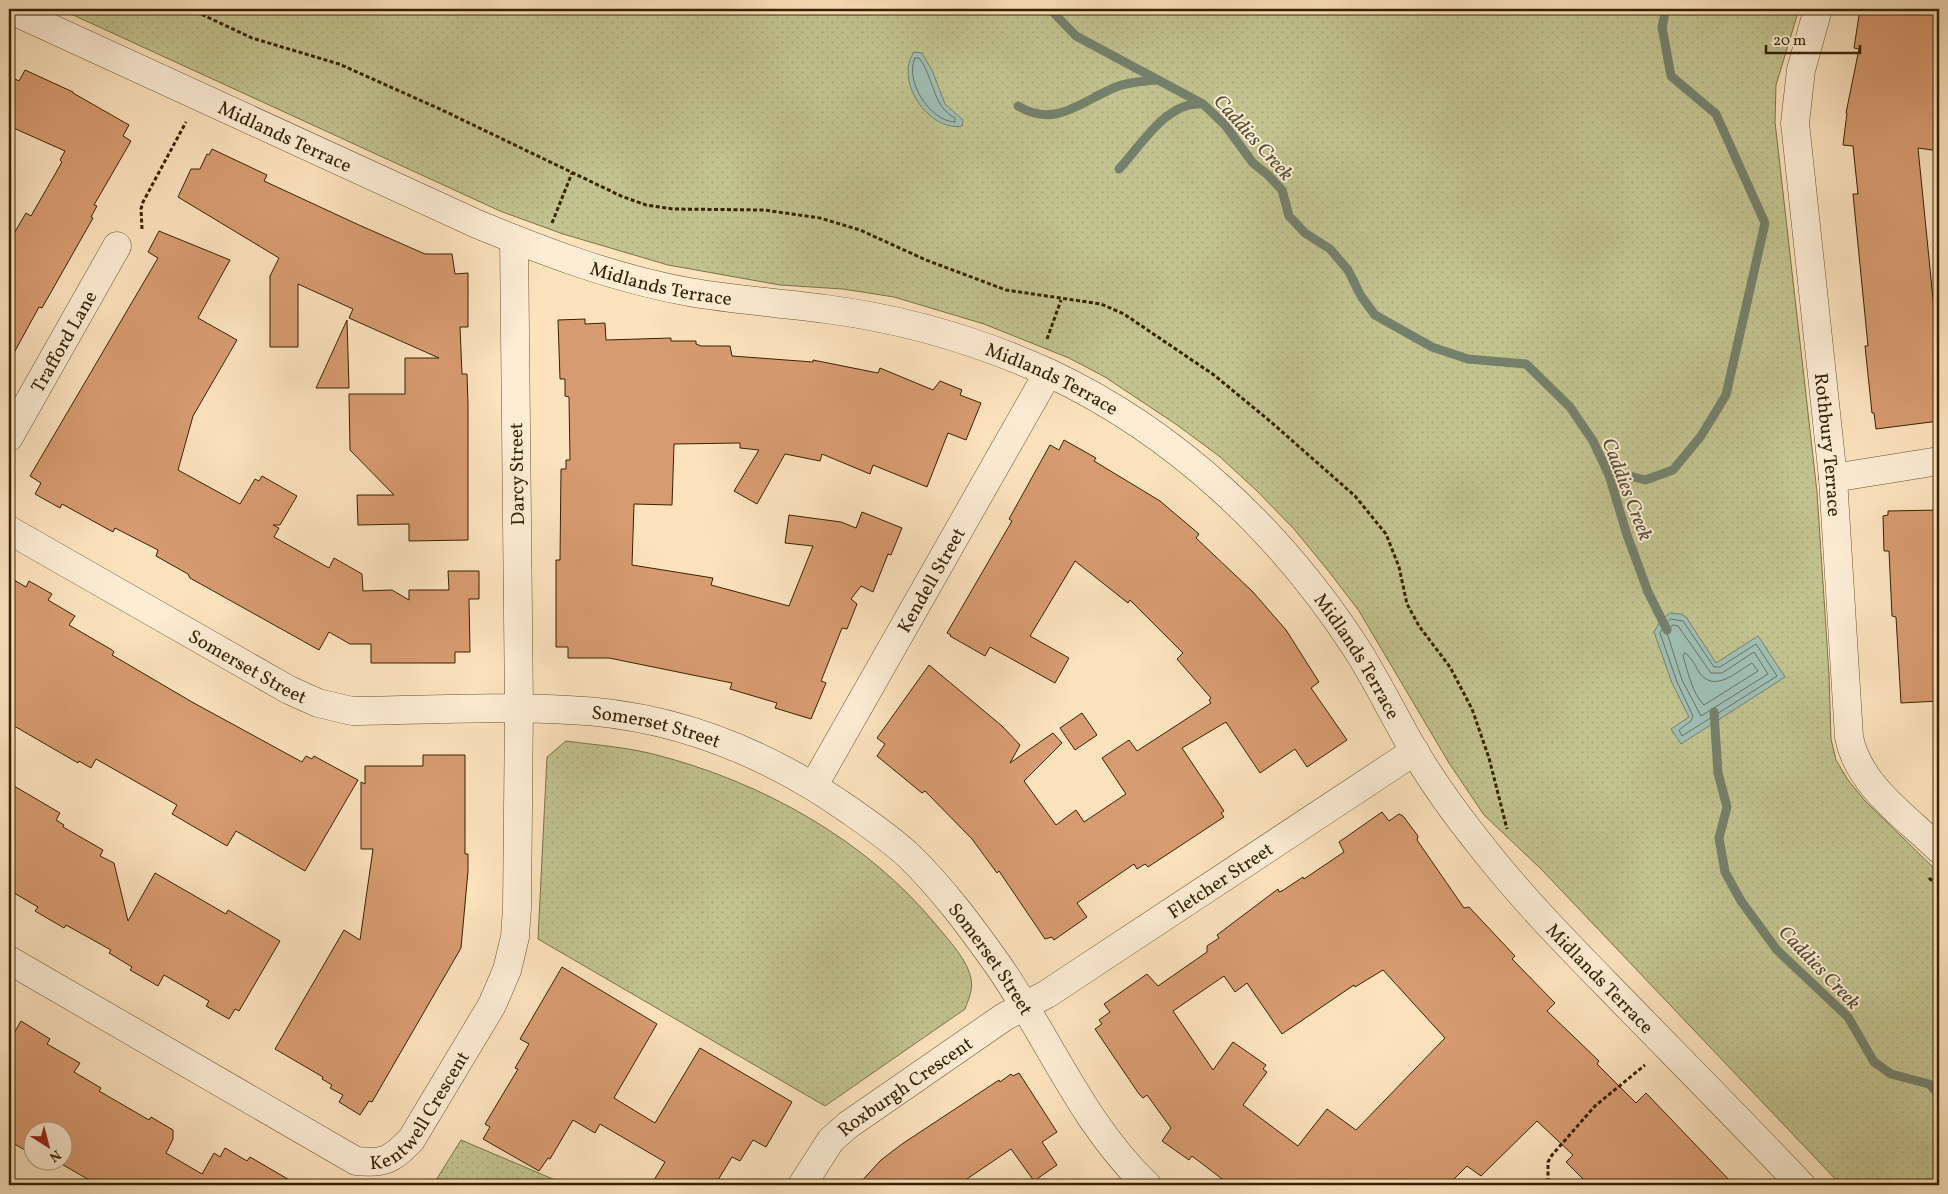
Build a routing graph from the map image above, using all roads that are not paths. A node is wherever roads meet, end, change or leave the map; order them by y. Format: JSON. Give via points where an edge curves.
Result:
{"nodes":[{"id":1,"x":9,"y":9,"type":"edge"},
{"id":2,"x":1818,"y":9,"type":"edge"},
{"id":3,"x":514,"y":240,"type":"junction"},
{"id":4,"x":117,"y":246,"type":"dead end"},
{"id":5,"x":1048,"y":373,"type":"junction"},
{"id":6,"x":9,"y":437,"type":"edge"},
{"id":7,"x":1939,"y":461,"type":"edge"},
{"id":8,"x":1833,"y":478,"type":"junction"},
{"id":9,"x":9,"y":530,"type":"edge"},
{"id":10,"x":518,"y":709,"type":"junction"},
{"id":11,"x":1414,"y":751,"type":"junction"},
{"id":12,"x":814,"y":785,"type":"junction"},
{"id":13,"x":1939,"y":849,"type":"edge"},
{"id":14,"x":9,"y":960,"type":"edge"},
{"id":15,"x":1026,"y":1006,"type":"junction"},
{"id":16,"x":802,"y":1185,"type":"edge"},
{"id":17,"x":1147,"y":1185,"type":"edge"},
{"id":18,"x":1800,"y":1185,"type":"edge"}],
"edges":[{"from":1,"to":3,"type":"street","name":"Midlands Terrace"},
{"from":2,"to":8,"type":"street","name":"Rothbury Terrace","via":[[1801,70],[1795,123]]},
{"from":3,"to":5,"type":"street","name":"Midlands Terrace","via":[[574,262],[688,292],[828,310],[936,332]]},
{"from":3,"to":10,"type":"street","name":"Darcy Street"},
{"from":4,"to":6,"type":"street","name":"Trafford Lane"},
{"from":5,"to":11,"type":"street","name":"Midlands Terrace","via":[[1100,399],[1150,432],[1237,501],[1332,611],[1380,687]]},
{"from":5,"to":12,"type":"street","name":"Kendell Street"},
{"from":7,"to":8,"type":"street"},
{"from":8,"to":13,"type":"street","name":"Rothbury Terrace","via":[[1852,751],[1871,783]]},
{"from":9,"to":10,"type":"street","name":"Somerset Street","via":[[318,704],[352,711]]},
{"from":10,"to":12,"type":"street","name":"Somerset Street","via":[[569,710],[627,717],[683,729],[763,758]]},
{"from":10,"to":14,"type":"street","name":"Kentwell Crescent","via":[[517,908],[508,970],[492,1005],[416,1132],[396,1155],[377,1163],[356,1161]]},
{"from":11,"to":15,"type":"street","name":"Fletcher Street"},
{"from":11,"to":18,"type":"street","name":"Midlands Terrace","via":[[1458,817],[1521,893]]},
{"from":12,"to":15,"type":"street","name":"Somerset Street","via":[[867,822],[914,862],[959,912]]},
{"from":15,"to":16,"type":"street","name":"Roxburgh Crescent","via":[[1004,1017],[848,1125],[831,1140]]},
{"from":15,"to":17,"type":"street","name":"Somerset Street","via":[[1094,1122],[1131,1170]]}]}
